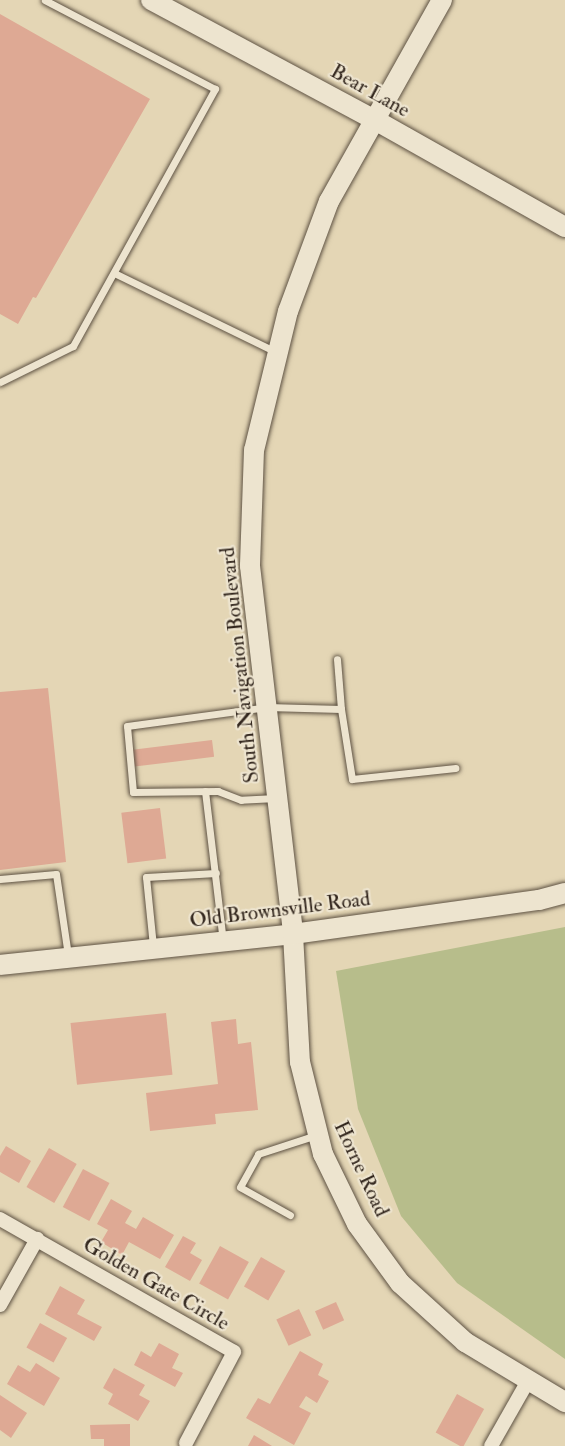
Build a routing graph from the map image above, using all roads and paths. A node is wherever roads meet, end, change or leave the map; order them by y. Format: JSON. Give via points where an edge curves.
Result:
{"nodes":[{"id":1,"x":45,"y":0,"type":"edge"},
{"id":2,"x":150,"y":0,"type":"edge"},
{"id":3,"x":442,"y":0,"type":"edge"},
{"id":4,"x":375,"y":120,"type":"junction"},
{"id":5,"x":565,"y":226,"type":"edge"},
{"id":6,"x":114,"y":273,"type":"junction"},
{"id":7,"x":278,"y":353,"type":"junction"},
{"id":8,"x":0,"y":381,"type":"edge"},
{"id":9,"x":337,"y":658,"type":"dead end"},
{"id":10,"x":267,"y":707,"type":"junction"},
{"id":11,"x":341,"y":709,"type":"junction"},
{"id":12,"x":455,"y":768,"type":"dead end"},
{"id":13,"x":205,"y":792,"type":"junction"},
{"id":14,"x":278,"y":797,"type":"junction"},
{"id":15,"x":216,"y":873,"type":"junction"},
{"id":16,"x":0,"y":879,"type":"edge"},
{"id":17,"x":565,"y":893,"type":"edge"},
{"id":18,"x":293,"y":934,"type":"junction"},
{"id":19,"x":224,"y":943,"type":"junction"},
{"id":20,"x":154,"y":948,"type":"junction"},
{"id":21,"x":69,"y":957,"type":"junction"},
{"id":22,"x":0,"y":965,"type":"edge"},
{"id":23,"x":316,"y":1135,"type":"junction"},
{"id":24,"x":290,"y":1215,"type":"dead end"},
{"id":25,"x":0,"y":1219,"type":"edge"},
{"id":26,"x":37,"y":1239,"type":"junction"},
{"id":27,"x":0,"y":1305,"type":"edge"},
{"id":28,"x":528,"y":1382,"type":"junction"},
{"id":29,"x":565,"y":1402,"type":"edge"},
{"id":30,"x":186,"y":1443,"type":"dead end"},
{"id":31,"x":491,"y":1446,"type":"edge"}],
"edges":[{"from":1,"to":6,"type":"lane","via":[[215,89]]},
{"from":2,"to":4,"type":"street","name":"Bear Lane"},
{"from":3,"to":4,"type":"street","name":"South Navigation Boulevard"},
{"from":4,"to":5,"type":"street","name":"Bear Lane"},
{"from":4,"to":7,"type":"street","name":"South Navigation Boulevard","via":[[328,201],[288,311]]},
{"from":6,"to":7,"type":"lane"},
{"from":6,"to":8,"type":"lane","via":[[73,346]]},
{"from":7,"to":10,"type":"street","name":"South Navigation Boulevard","via":[[254,450],[250,566]]},
{"from":9,"to":11,"type":"lane"},
{"from":10,"to":11,"type":"lane"},
{"from":10,"to":13,"type":"lane","via":[[127,726],[133,792]]},
{"from":10,"to":14,"type":"street","name":"South Navigation Boulevard"},
{"from":11,"to":12,"type":"lane","via":[[352,779]]},
{"from":13,"to":14,"type":"lane","via":[[218,791],[241,800]]},
{"from":13,"to":15,"type":"lane"},
{"from":14,"to":18,"type":"street","name":"South Navigation Boulevard"},
{"from":15,"to":19,"type":"lane"},
{"from":15,"to":20,"type":"lane","via":[[147,877]]},
{"from":16,"to":21,"type":"lane","via":[[56,874]]},
{"from":17,"to":18,"type":"street","name":"Old Brownsville Road","via":[[539,900]]},
{"from":18,"to":19,"type":"street","name":"Old Brownsville Road"},
{"from":18,"to":23,"type":"street","name":"Horne Road","via":[[300,1062]]},
{"from":19,"to":20,"type":"street","name":"Old Brownsville Road"},
{"from":20,"to":21,"type":"street","name":"Old Brownsville Road"},
{"from":21,"to":22,"type":"street","name":"Old Brownsville Road"},
{"from":23,"to":24,"type":"lane","via":[[258,1154],[240,1187]]},
{"from":23,"to":28,"type":"street","name":"Horne Road","via":[[357,1224],[400,1282],[465,1342]]},
{"from":25,"to":26,"type":"street","name":"Golden Gate Circle"},
{"from":26,"to":27,"type":"street"},
{"from":26,"to":30,"type":"street","name":"Golden Gate Circle","via":[[234,1352]]},
{"from":28,"to":29,"type":"street","name":"Horne Road"},
{"from":28,"to":31,"type":"street"}]}
